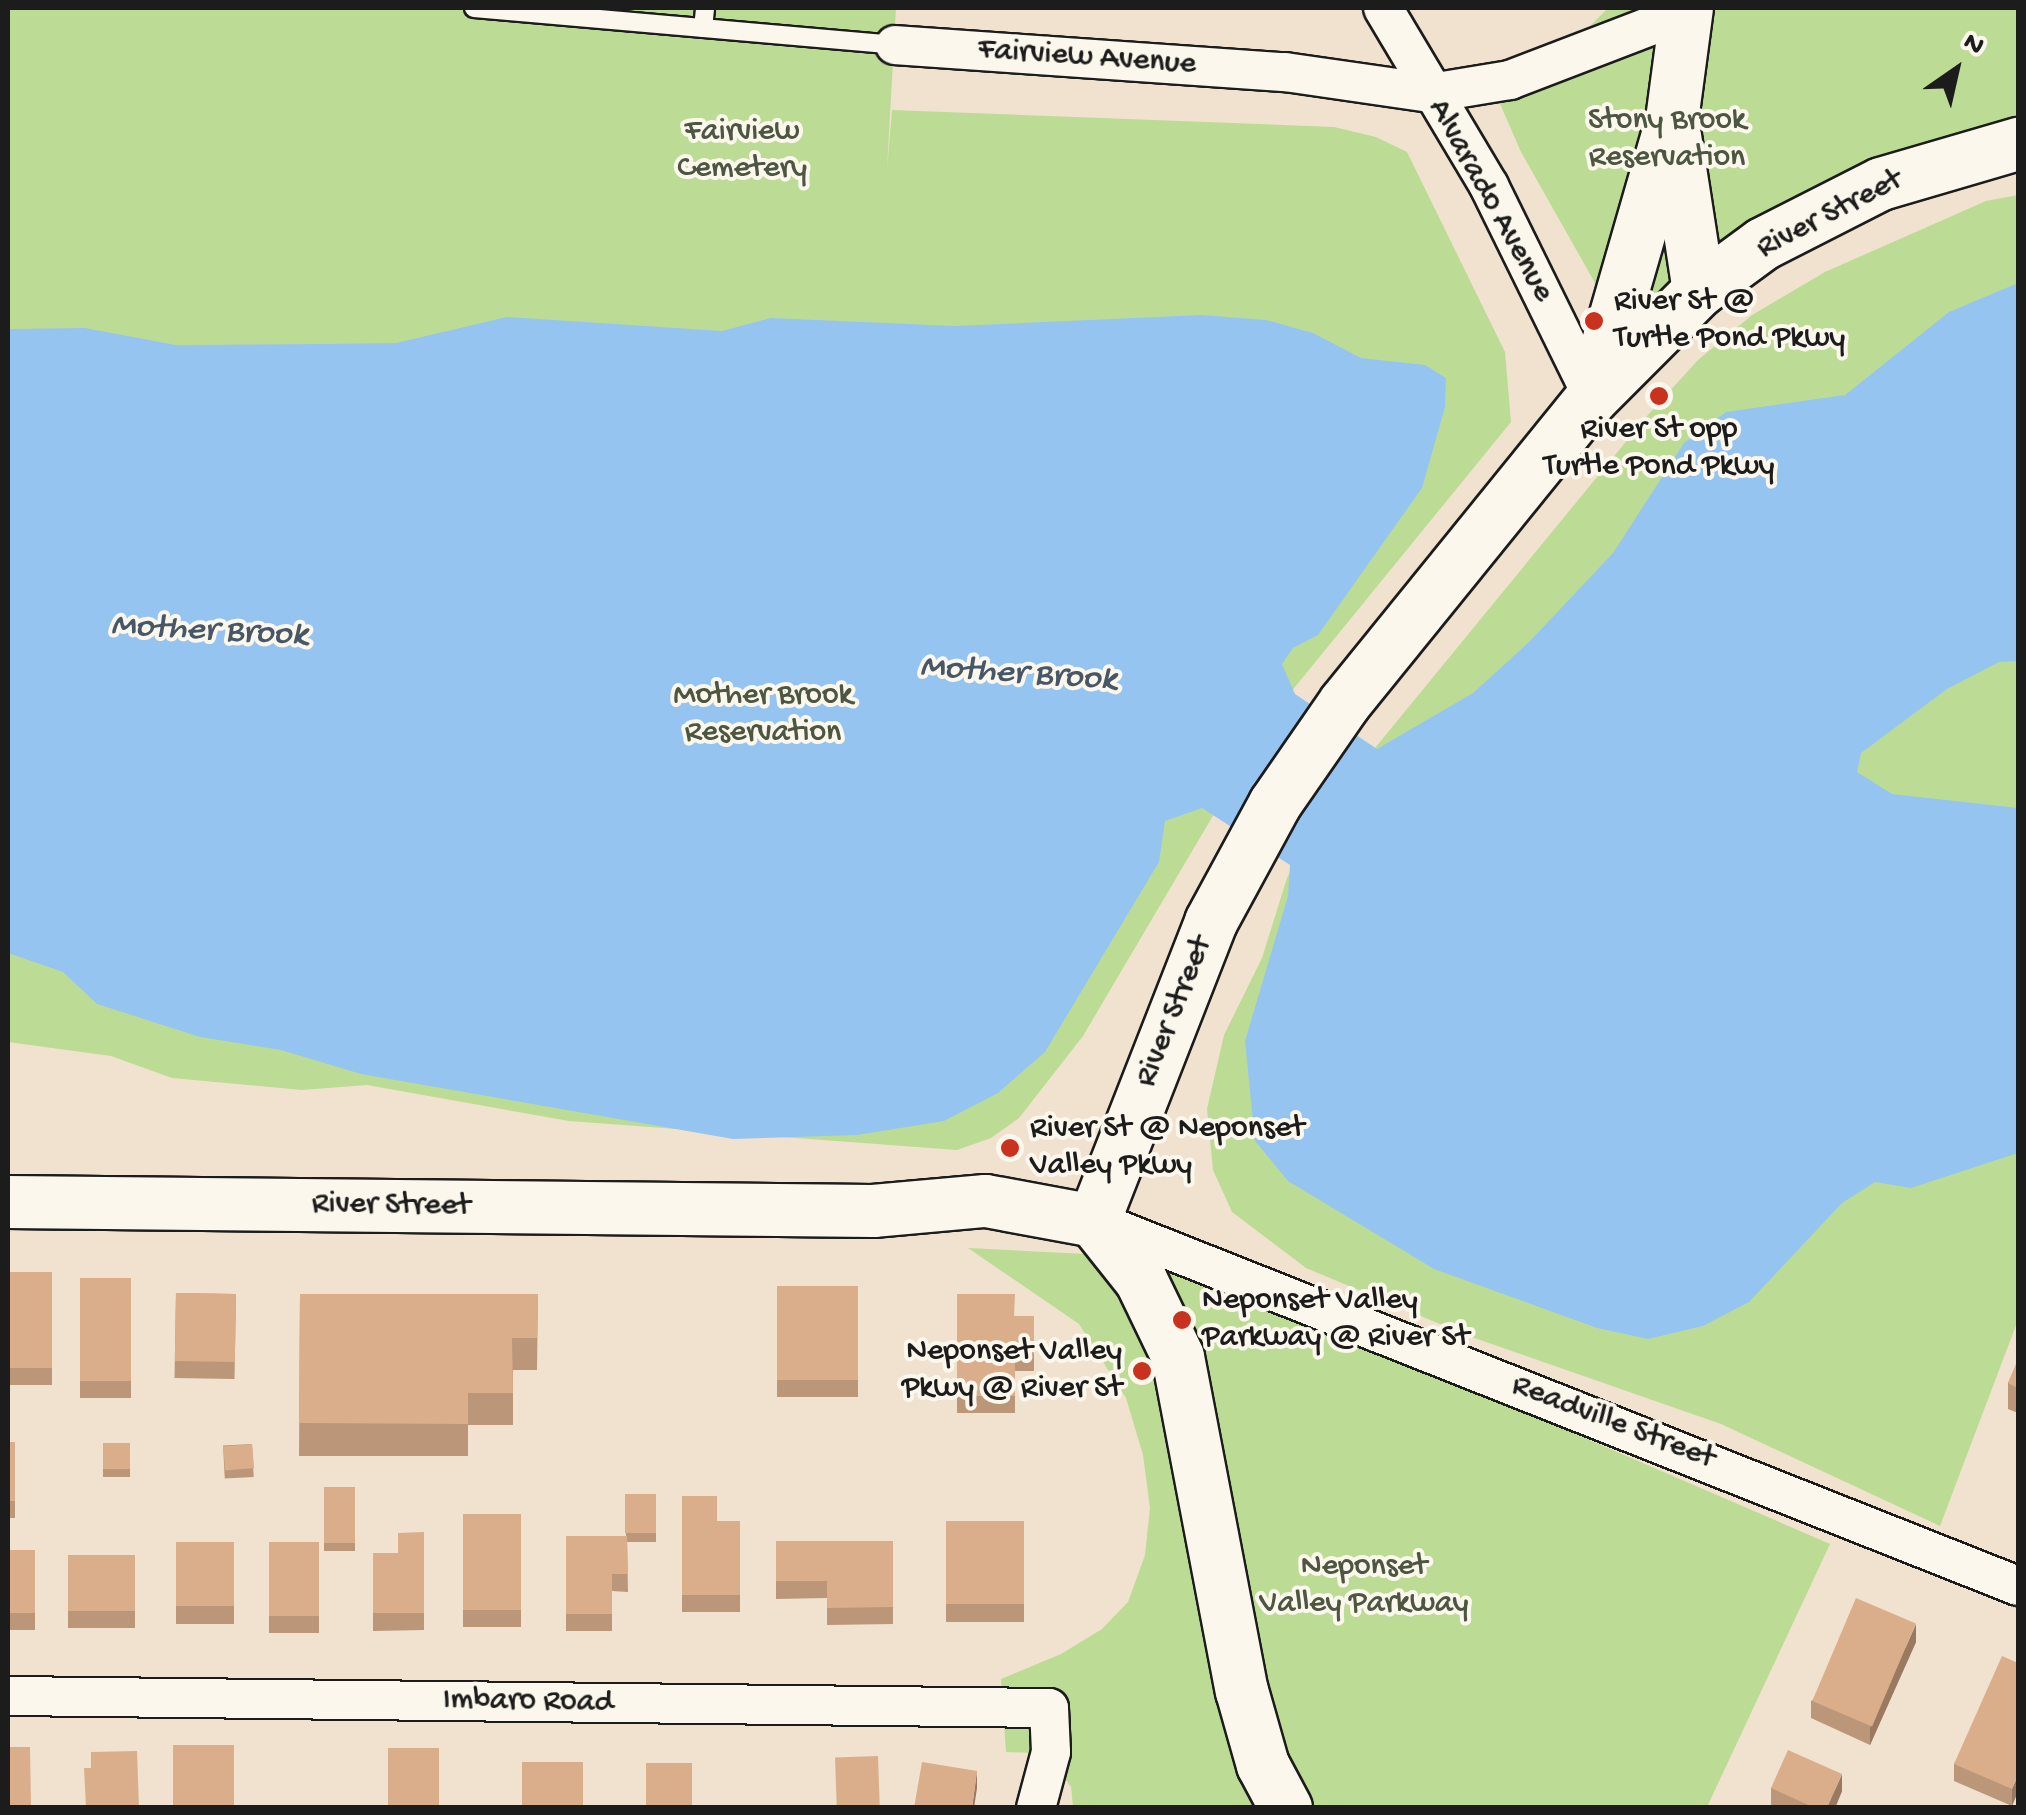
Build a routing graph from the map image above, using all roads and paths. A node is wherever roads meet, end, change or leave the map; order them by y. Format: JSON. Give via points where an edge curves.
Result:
{"nodes":[{"id":1,"x":474,"y":8,"type":"edge"},
{"id":2,"x":705,"y":8,"type":"edge"},
{"id":3,"x":1383,"y":8,"type":"edge"},
{"id":4,"x":1687,"y":10,"type":"edge"},
{"id":5,"x":703,"y":28,"type":"junction"},
{"id":6,"x":896,"y":44,"type":"joint"},
{"id":7,"x":1432,"y":93,"type":"junction"},
{"id":8,"x":1672,"y":120,"type":"junction"},
{"id":9,"x":2018,"y":144,"type":"edge"},
{"id":10,"x":1699,"y":292,"type":"junction"},
{"id":11,"x":1593,"y":397,"type":"junction"},
{"id":12,"x":8,"y":1202,"type":"edge"},
{"id":13,"x":1094,"y":1221,"type":"junction"},
{"id":14,"x":2018,"y":1586,"type":"edge"},
{"id":15,"x":8,"y":1696,"type":"edge"},
{"id":16,"x":1036,"y":1808,"type":"edge"},
{"id":17,"x":1286,"y":1808,"type":"edge"}],
"edges":[{"from":1,"to":5,"type":"lane","name":"Fairview Avenue"},
{"from":2,"to":5,"type":"lane"},
{"from":3,"to":7,"type":"street","name":"Alvarado Avenue"},
{"from":4,"to":7,"type":"street","name":"Fairview Avenue","via":[[1510,80]]},
{"from":4,"to":8,"type":"main road"},
{"from":5,"to":6,"type":"lane","name":"Fairview Avenue"},
{"from":6,"to":7,"type":"street","name":"Fairview Avenue","via":[[1286,72]]},
{"from":7,"to":11,"type":"street","name":"Alvarado Avenue","via":[[1489,186]]},
{"from":8,"to":10,"type":"main road"},
{"from":8,"to":11,"type":"main road"},
{"from":9,"to":10,"type":"main road","name":"River Street","via":[[1943,162],[1837,204],[1763,244]]},
{"from":10,"to":11,"type":"main road","name":"River Street"},
{"from":11,"to":13,"type":"main road","name":"River Street","via":[[1346,703],[1243,862],[1182,991]]},
{"from":12,"to":13,"type":"main road","name":"River Street","via":[[873,1211],[986,1201]]},
{"from":13,"to":14,"type":"street","name":"Readville Street"},
{"from":13,"to":17,"type":"main road","via":[[1141,1280],[1178,1357],[1242,1690],[1263,1765]]},
{"from":15,"to":16,"type":"street","name":"Imbaro Road","via":[[1050,1708],[1052,1752]]}]}
